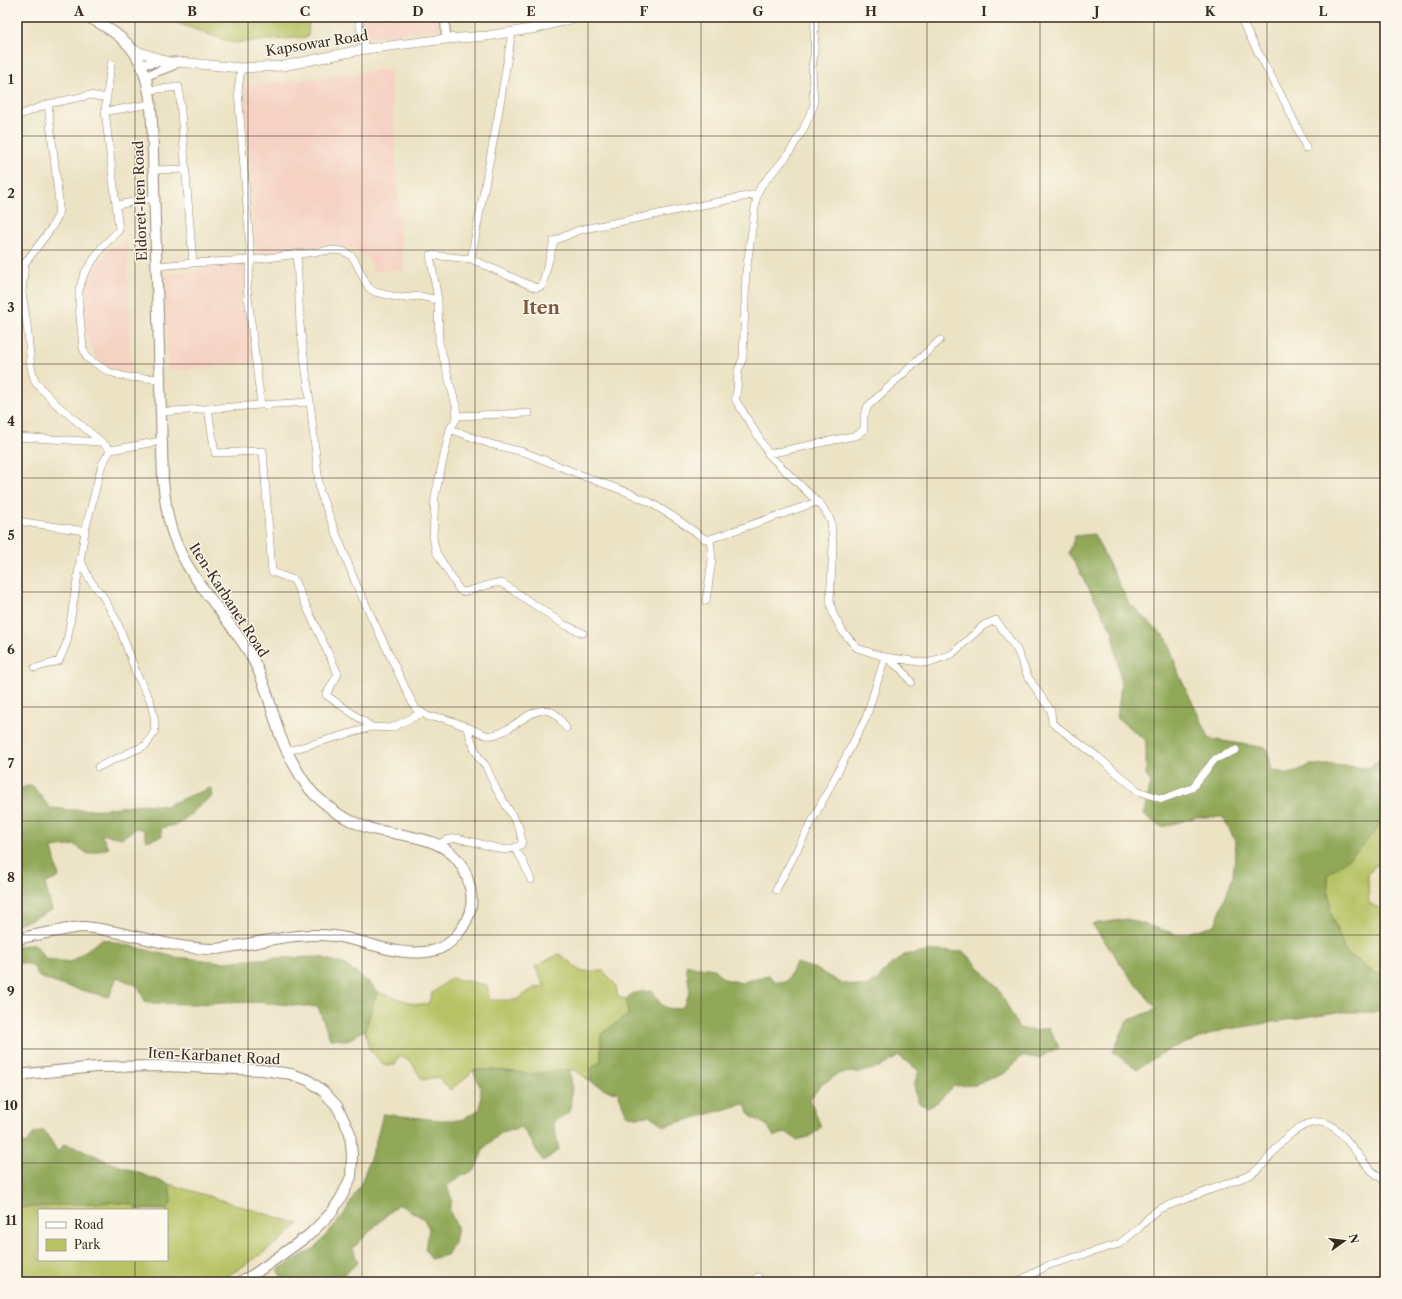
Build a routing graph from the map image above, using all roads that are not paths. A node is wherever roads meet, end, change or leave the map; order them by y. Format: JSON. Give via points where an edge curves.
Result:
{"nodes":[{"id":1,"x":88,"y":17,"type":"edge"},
{"id":2,"x":358,"y":17,"type":"edge"},
{"id":3,"x":445,"y":17,"type":"edge"},
{"id":4,"x":577,"y":17,"type":"edge"},
{"id":5,"x":815,"y":17,"type":"edge"},
{"id":6,"x":1240,"y":17,"type":"edge"},
{"id":7,"x":512,"y":32,"type":"junction"},
{"id":8,"x":446,"y":39,"type":"junction"},
{"id":9,"x":365,"y":49,"type":"junction"},
{"id":10,"x":134,"y":50,"type":"junction"},
{"id":11,"x":166,"y":61,"type":"junction"},
{"id":12,"x":179,"y":62,"type":"junction"},
{"id":13,"x":111,"y":64,"type":"dead end"},
{"id":14,"x":142,"y":64,"type":"junction"},
{"id":15,"x":241,"y":68,"type":"junction"},
{"id":16,"x":146,"y":76,"type":"junction"},
{"id":17,"x":148,"y":90,"type":"junction"},
{"id":18,"x":107,"y":98,"type":"junction"},
{"id":19,"x":48,"y":104,"type":"junction"},
{"id":20,"x":150,"y":104,"type":"junction"},
{"id":21,"x":105,"y":111,"type":"junction"},
{"id":22,"x":17,"y":116,"type":"edge"},
{"id":23,"x":1306,"y":148,"type":"dead end"},
{"id":24,"x":186,"y":169,"type":"junction"},
{"id":25,"x":154,"y":170,"type":"junction"},
{"id":26,"x":757,"y":194,"type":"junction"},
{"id":27,"x":154,"y":198,"type":"junction"},
{"id":28,"x":117,"y":205,"type":"junction"},
{"id":29,"x":297,"y":253,"type":"junction"},
{"id":30,"x":471,"y":259,"type":"junction"},
{"id":31,"x":251,"y":260,"type":"junction"},
{"id":32,"x":193,"y":262,"type":"junction"},
{"id":33,"x":156,"y":266,"type":"junction"},
{"id":34,"x":438,"y":300,"type":"junction"},
{"id":35,"x":940,"y":340,"type":"dead end"},
{"id":36,"x":160,"y":379,"type":"junction"},
{"id":37,"x":310,"y":402,"type":"junction"},
{"id":38,"x":261,"y":405,"type":"junction"},
{"id":39,"x":208,"y":409,"type":"junction"},
{"id":40,"x":160,"y":412,"type":"junction"},
{"id":41,"x":530,"y":413,"type":"dead end"},
{"id":42,"x":457,"y":416,"type":"junction"},
{"id":43,"x":450,"y":429,"type":"junction"},
{"id":44,"x":17,"y":437,"type":"edge"},
{"id":45,"x":161,"y":441,"type":"junction"},
{"id":46,"x":101,"y":442,"type":"junction"},
{"id":47,"x":111,"y":450,"type":"junction"},
{"id":48,"x":768,"y":454,"type":"junction"},
{"id":49,"x":817,"y":502,"type":"junction"},
{"id":50,"x":17,"y":521,"type":"edge"},
{"id":51,"x":84,"y":531,"type":"junction"},
{"id":52,"x":710,"y":539,"type":"junction"},
{"id":53,"x":80,"y":559,"type":"junction"},
{"id":54,"x":706,"y":601,"type":"dead end"},
{"id":55,"x":582,"y":633,"type":"dead end"},
{"id":56,"x":885,"y":657,"type":"junction"},
{"id":57,"x":35,"y":668,"type":"dead end"},
{"id":58,"x":911,"y":682,"type":"dead end"},
{"id":59,"x":422,"y":713,"type":"junction"},
{"id":60,"x":372,"y":727,"type":"junction"},
{"id":61,"x":467,"y":728,"type":"junction"},
{"id":62,"x":566,"y":728,"type":"dead end"},
{"id":63,"x":1236,"y":750,"type":"dead end"},
{"id":64,"x":288,"y":752,"type":"junction"},
{"id":65,"x":98,"y":767,"type":"dead end"},
{"id":66,"x":438,"y":845,"type":"junction"},
{"id":67,"x":514,"y":848,"type":"junction"},
{"id":68,"x":531,"y":880,"type":"dead end"},
{"id":69,"x":776,"y":890,"type":"dead end"},
{"id":70,"x":17,"y":938,"type":"edge"},
{"id":71,"x":17,"y":1074,"type":"edge"},
{"id":72,"x":1385,"y":1181,"type":"edge"},
{"id":73,"x":758,"y":1277,"type":"dead end"},
{"id":74,"x":239,"y":1282,"type":"edge"},
{"id":75,"x":752,"y":1282,"type":"edge"},
{"id":76,"x":1017,"y":1282,"type":"edge"}],
"edges":[{"from":1,"to":10,"type":"main road","name":"Eldoret-Iten Road","via":[[106,26]]},
{"from":2,"to":9,"type":"street"},
{"from":3,"to":8,"type":"street"},
{"from":4,"to":7,"type":"main road","name":"Kapsowar Road"},
{"from":5,"to":26,"type":"street","via":[[812,67],[814,105],[787,156]]},
{"from":6,"to":23,"type":"street"},
{"from":7,"to":8,"type":"main road","name":"Kapsowar Road"},
{"from":7,"to":30,"type":"street"},
{"from":8,"to":9,"type":"main road","name":"Kapsowar Road"},
{"from":9,"to":15,"type":"main road","name":"Kapsowar Road","via":[[283,66]]},
{"from":10,"to":11,"type":"main road"},
{"from":10,"to":14,"type":"main road","name":"Eldoret-Iten Road"},
{"from":11,"to":12,"type":"street","name":"Kapsowar Road"},
{"from":11,"to":14,"type":"street","name":"Kapsowar Road"},
{"from":12,"to":15,"type":"main road","name":"Kapsowar Road"},
{"from":12,"to":16,"type":"street"},
{"from":13,"to":18,"type":"street"},
{"from":14,"to":16,"type":"main road","name":"Eldoret-Iten Road"},
{"from":15,"to":31,"type":"street","via":[[238,90]]},
{"from":16,"to":17,"type":"main road","name":"Eldoret-Iten Road"},
{"from":17,"to":20,"type":"main road","name":"Eldoret-Iten Road"},
{"from":17,"to":24,"type":"street","via":[[179,87]]},
{"from":18,"to":19,"type":"street","via":[[90,95]]},
{"from":18,"to":21,"type":"street"},
{"from":19,"to":22,"type":"street"},
{"from":19,"to":46,"type":"street","via":[[59,202],[58,216],[25,263],[22,292],[31,367],[35,382],[55,403]]},
{"from":20,"to":21,"type":"street"},
{"from":20,"to":25,"type":"main road","name":"Eldoret-Iten Road"},
{"from":21,"to":28,"type":"street"},
{"from":24,"to":25,"type":"street"},
{"from":24,"to":32,"type":"street"},
{"from":25,"to":27,"type":"main road","name":"Eldoret-Iten Road"},
{"from":26,"to":30,"type":"street","via":[[579,230],[554,241],[542,286],[536,288]]},
{"from":26,"to":48,"type":"street","via":[[746,272],[743,358],[738,371],[738,390],[735,399]]},
{"from":27,"to":28,"type":"street"},
{"from":27,"to":33,"type":"main road","name":"Eldoret-Iten Road"},
{"from":28,"to":36,"type":"street","via":[[119,230],[102,247],[84,274],[79,290],[83,348],[88,358],[109,372],[127,377]]},
{"from":29,"to":31,"type":"street"},
{"from":29,"to":34,"type":"street","via":[[343,251],[354,259],[369,288],[375,292],[401,298],[419,296]]},
{"from":29,"to":37,"type":"street","via":[[300,325]]},
{"from":30,"to":34,"type":"street","via":[[430,255]]},
{"from":31,"to":32,"type":"street"},
{"from":31,"to":38,"type":"street","via":[[247,288]]},
{"from":32,"to":33,"type":"street"},
{"from":33,"to":36,"type":"main road","name":"Eldoret-Iten Road"},
{"from":34,"to":42,"type":"street","via":[[439,342]]},
{"from":35,"to":48,"type":"street","via":[[868,406],[864,416],[864,429],[858,435]]},
{"from":36,"to":40,"type":"main road","name":"Eldoret-Iten Road"},
{"from":37,"to":38,"type":"street"},
{"from":37,"to":59,"type":"street","via":[[320,492],[356,584],[410,698],[416,709]]},
{"from":38,"to":39,"type":"street"},
{"from":39,"to":40,"type":"street"},
{"from":39,"to":60,"type":"street","via":[[215,453],[263,451],[272,572],[294,580],[338,674],[326,695]]},
{"from":40,"to":45,"type":"main road","name":"Iten-Karbanet Road"},
{"from":41,"to":42,"type":"street"},
{"from":42,"to":43,"type":"street"},
{"from":43,"to":52,"type":"street","via":[[490,444],[524,452],[627,492],[651,503],[705,539]]},
{"from":43,"to":55,"type":"street","via":[[436,496],[433,533],[436,552],[454,582],[460,591],[464,592],[495,583],[502,584],[563,624]]},
{"from":44,"to":46,"type":"street"},
{"from":45,"to":47,"type":"street"},
{"from":45,"to":64,"type":"main road","name":"Iten-Karbanet Road","via":[[166,506],[174,537],[202,587],[252,658]]},
{"from":46,"to":47,"type":"street"},
{"from":47,"to":51,"type":"street","via":[[102,464]]},
{"from":48,"to":49,"type":"street"},
{"from":49,"to":52,"type":"street"},
{"from":49,"to":56,"type":"street","via":[[831,521],[833,546],[830,600],[833,614],[842,632],[857,648]]},
{"from":50,"to":51,"type":"street"},
{"from":51,"to":53,"type":"street"},
{"from":52,"to":54,"type":"street","via":[[712,560]]},
{"from":53,"to":57,"type":"street","via":[[67,642],[59,662]]},
{"from":53,"to":65,"type":"street","via":[[90,580],[117,621],[137,675],[150,700],[154,716],[155,731],[146,745]]},
{"from":56,"to":58,"type":"street","via":[[902,670]]},
{"from":56,"to":63,"type":"street","via":[[927,663],[933,661],[952,654],[984,625],[996,620],[1017,650],[1028,677],[1051,711],[1052,723],[1138,791],[1162,799],[1192,788],[1215,759]]},
{"from":56,"to":69,"type":"street","via":[[866,718]]},
{"from":59,"to":60,"type":"street","via":[[391,728]]},
{"from":59,"to":61,"type":"street"},
{"from":60,"to":64,"type":"street"},
{"from":61,"to":62,"type":"street","via":[[492,736],[543,710],[552,712]]},
{"from":61,"to":67,"type":"street","via":[[479,758],[486,766],[495,787],[519,827],[522,841],[521,845]]},
{"from":64,"to":66,"type":"main road","name":"Iten-Karbanet Road","via":[[312,793],[337,814],[371,828],[409,835]]},
{"from":66,"to":67,"type":"street","via":[[457,838],[505,850]]},
{"from":66,"to":70,"type":"main road","name":"Iten-Karbanet Road","via":[[452,854],[464,869],[470,889],[471,905],[466,921],[456,937],[435,951],[391,951],[335,936],[316,935],[204,949],[82,927]]},
{"from":67,"to":68,"type":"street"},
{"from":71,"to":74,"type":"main road","name":"Iten-Karbanet Road","via":[[96,1067],[164,1066],[262,1070],[291,1074],[308,1080],[323,1091],[337,1106],[350,1133],[351,1177],[332,1212],[309,1235],[259,1271]]},
{"from":72,"to":76,"type":"street","via":[[1374,1174],[1345,1137],[1326,1122],[1317,1121],[1296,1130],[1280,1143],[1258,1170],[1250,1175],[1159,1209],[1119,1244],[1049,1266]]},
{"from":73,"to":75,"type":"street"}]}
